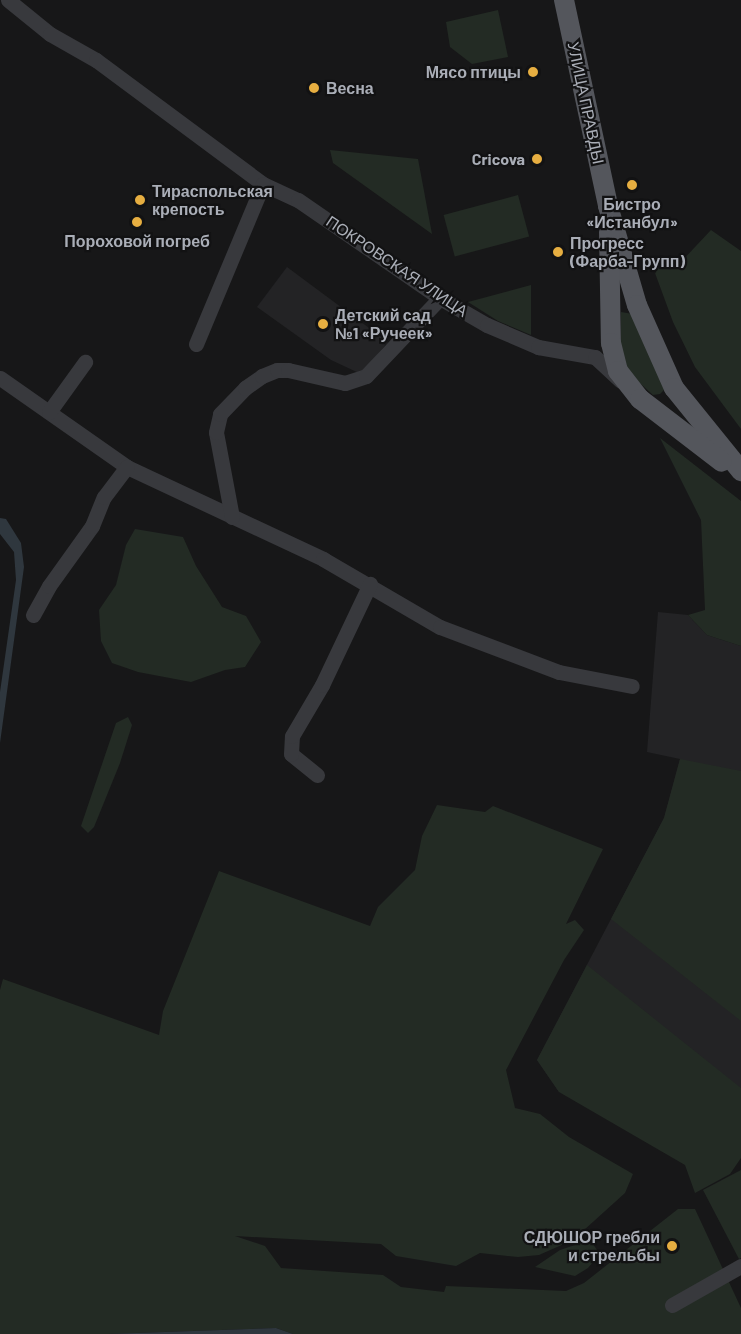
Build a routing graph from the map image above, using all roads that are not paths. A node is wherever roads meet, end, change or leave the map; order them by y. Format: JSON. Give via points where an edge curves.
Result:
{"nodes":[{"id":1,"x":8,"y":0,"type":"edge"},
{"id":2,"x":564,"y":0,"type":"edge"},
{"id":3,"x":263,"y":184,"type":"junction"},
{"id":4,"x":608,"y":206,"type":"junction"},
{"id":5,"x":440,"y":298,"type":"junction"},
{"id":6,"x":637,"y":305,"type":"junction"},
{"id":7,"x":610,"y":309,"type":"junction"},
{"id":8,"x":611,"y":343,"type":"junction"},
{"id":9,"x":196,"y":344,"type":"dead end"},
{"id":10,"x":595,"y":357,"type":"junction"},
{"id":11,"x":85,"y":362,"type":"dead end"},
{"id":12,"x":0,"y":378,"type":"edge"},
{"id":13,"x":630,"y":388,"type":"junction"},
{"id":14,"x":674,"y":388,"type":"junction"},
{"id":15,"x":651,"y":408,"type":"junction"},
{"id":16,"x":49,"y":412,"type":"junction"},
{"id":17,"x":127,"y":466,"type":"junction"},
{"id":18,"x":741,"y":471,"type":"edge"},
{"id":19,"x":741,"y":476,"type":"edge"},
{"id":20,"x":232,"y":517,"type":"junction"},
{"id":21,"x":370,"y":584,"type":"junction"},
{"id":22,"x":33,"y":615,"type":"dead end"},
{"id":23,"x":632,"y":686,"type":"dead end"},
{"id":24,"x":316,"y":775,"type":"dead end"},
{"id":25,"x":741,"y":1266,"type":"edge"},
{"id":26,"x":672,"y":1305,"type":"dead end"}],
"edges":[{"from":1,"to":3,"type":"street","name":"ПОКРОВСКАЯ УЛИЦА"},
{"from":2,"to":4,"type":"main road","name":"УЛИЦА ПРАВДЫ"},
{"from":3,"to":5,"type":"street","name":"ПОКРОВСКАЯ УЛИЦА","via":[[298,200]]},
{"from":3,"to":9,"type":"street"},
{"from":4,"to":6,"type":"main road","name":"УЛИЦА ПРАВДЫ"},
{"from":4,"to":7,"type":"main road","name":"УЛИЦА ПРАВДЫ"},
{"from":5,"to":10,"type":"street","name":"ПОКРОВСКАЯ УЛИЦА","via":[[487,325],[538,347]]},
{"from":5,"to":20,"type":"street","via":[[366,376],[345,382],[277,370],[245,388],[220,414],[216,432]]},
{"from":6,"to":7,"type":"main road","via":[[627,300]]},
{"from":6,"to":14,"type":"main road","name":"УЛИЦА ПРАВДЫ"},
{"from":7,"to":8,"type":"main road","name":"УЛИЦА ПРАВДЫ"},
{"from":8,"to":10,"type":"street"},
{"from":8,"to":13,"type":"main road","name":"УЛИЦА ПРАВДЫ","via":[[615,365]]},
{"from":10,"to":13,"type":"street"},
{"from":11,"to":16,"type":"street"},
{"from":12,"to":16,"type":"street"},
{"from":13,"to":15,"type":"main road"},
{"from":14,"to":15,"type":"main road","via":[[667,401]]},
{"from":14,"to":18,"type":"main road"},
{"from":15,"to":19,"type":"main road"},
{"from":16,"to":17,"type":"street"},
{"from":17,"to":20,"type":"street"},
{"from":17,"to":22,"type":"street"},
{"from":20,"to":21,"type":"street"},
{"from":21,"to":23,"type":"street","via":[[462,637],[559,672]]},
{"from":21,"to":24,"type":"street","via":[[292,736],[291,754]]},
{"from":25,"to":26,"type":"street"}]}
